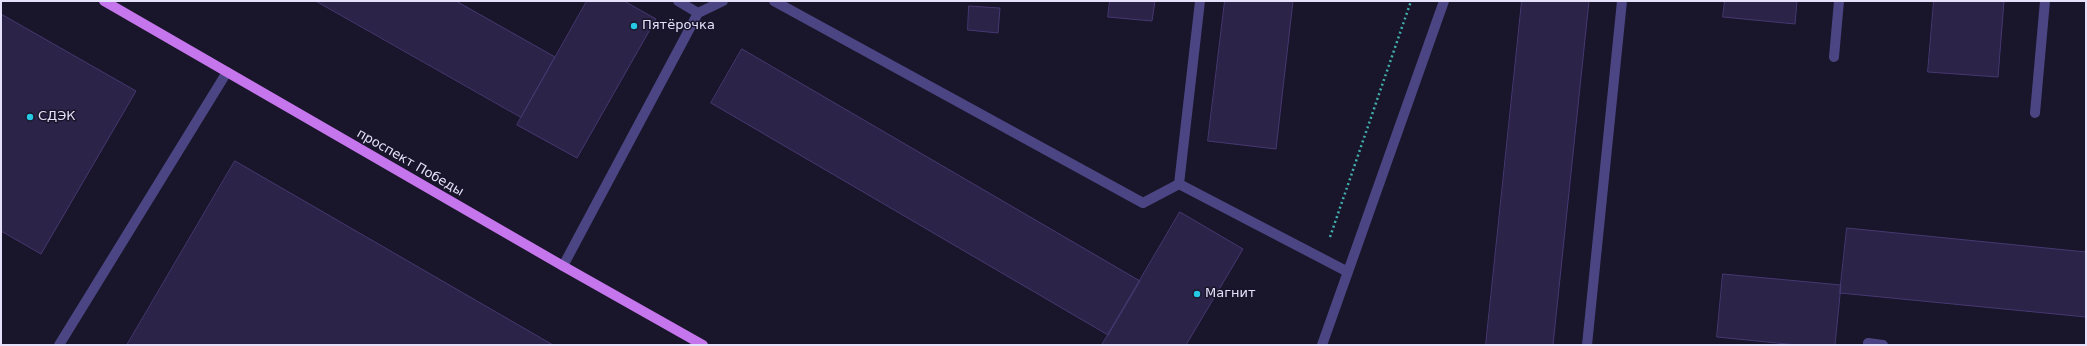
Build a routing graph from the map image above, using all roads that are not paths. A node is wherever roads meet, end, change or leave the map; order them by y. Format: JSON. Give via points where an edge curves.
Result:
{"nodes":[{"id":1,"x":104,"y":1,"type":"edge"},
{"id":2,"x":678,"y":1,"type":"edge"},
{"id":3,"x":723,"y":1,"type":"edge"},
{"id":4,"x":774,"y":1,"type":"edge"},
{"id":5,"x":1200,"y":1,"type":"edge"},
{"id":6,"x":1444,"y":1,"type":"edge"},
{"id":7,"x":1622,"y":1,"type":"edge"},
{"id":8,"x":1839,"y":1,"type":"edge"},
{"id":9,"x":2046,"y":1,"type":"edge"},
{"id":10,"x":698,"y":13,"type":"junction"},
{"id":11,"x":1834,"y":57,"type":"dead end"},
{"id":12,"x":227,"y":72,"type":"junction"},
{"id":13,"x":2035,"y":113,"type":"dead end"},
{"id":14,"x":1179,"y":184,"type":"junction"},
{"id":15,"x":563,"y":266,"type":"junction"},
{"id":16,"x":1348,"y":272,"type":"junction"},
{"id":17,"x":1868,"y":343,"type":"dead end"},
{"id":18,"x":59,"y":345,"type":"edge"},
{"id":19,"x":703,"y":345,"type":"edge"},
{"id":20,"x":1322,"y":345,"type":"edge"},
{"id":21,"x":1587,"y":345,"type":"edge"},
{"id":22,"x":1883,"y":345,"type":"edge"}],
"edges":[{"from":1,"to":12,"type":"main road","name":"проспект Победы"},
{"from":2,"to":10,"type":"street"},
{"from":3,"to":10,"type":"street"},
{"from":4,"to":14,"type":"street","via":[[1143,203]]},
{"from":5,"to":14,"type":"street"},
{"from":6,"to":16,"type":"street"},
{"from":7,"to":21,"type":"street"},
{"from":8,"to":11,"type":"street"},
{"from":9,"to":13,"type":"street"},
{"from":10,"to":15,"type":"street"},
{"from":12,"to":15,"type":"main road","name":"проспект Победы"},
{"from":12,"to":18,"type":"street"},
{"from":14,"to":16,"type":"street"},
{"from":15,"to":19,"type":"main road","name":"проспект Победы"},
{"from":16,"to":20,"type":"street"},
{"from":17,"to":22,"type":"street"}]}
